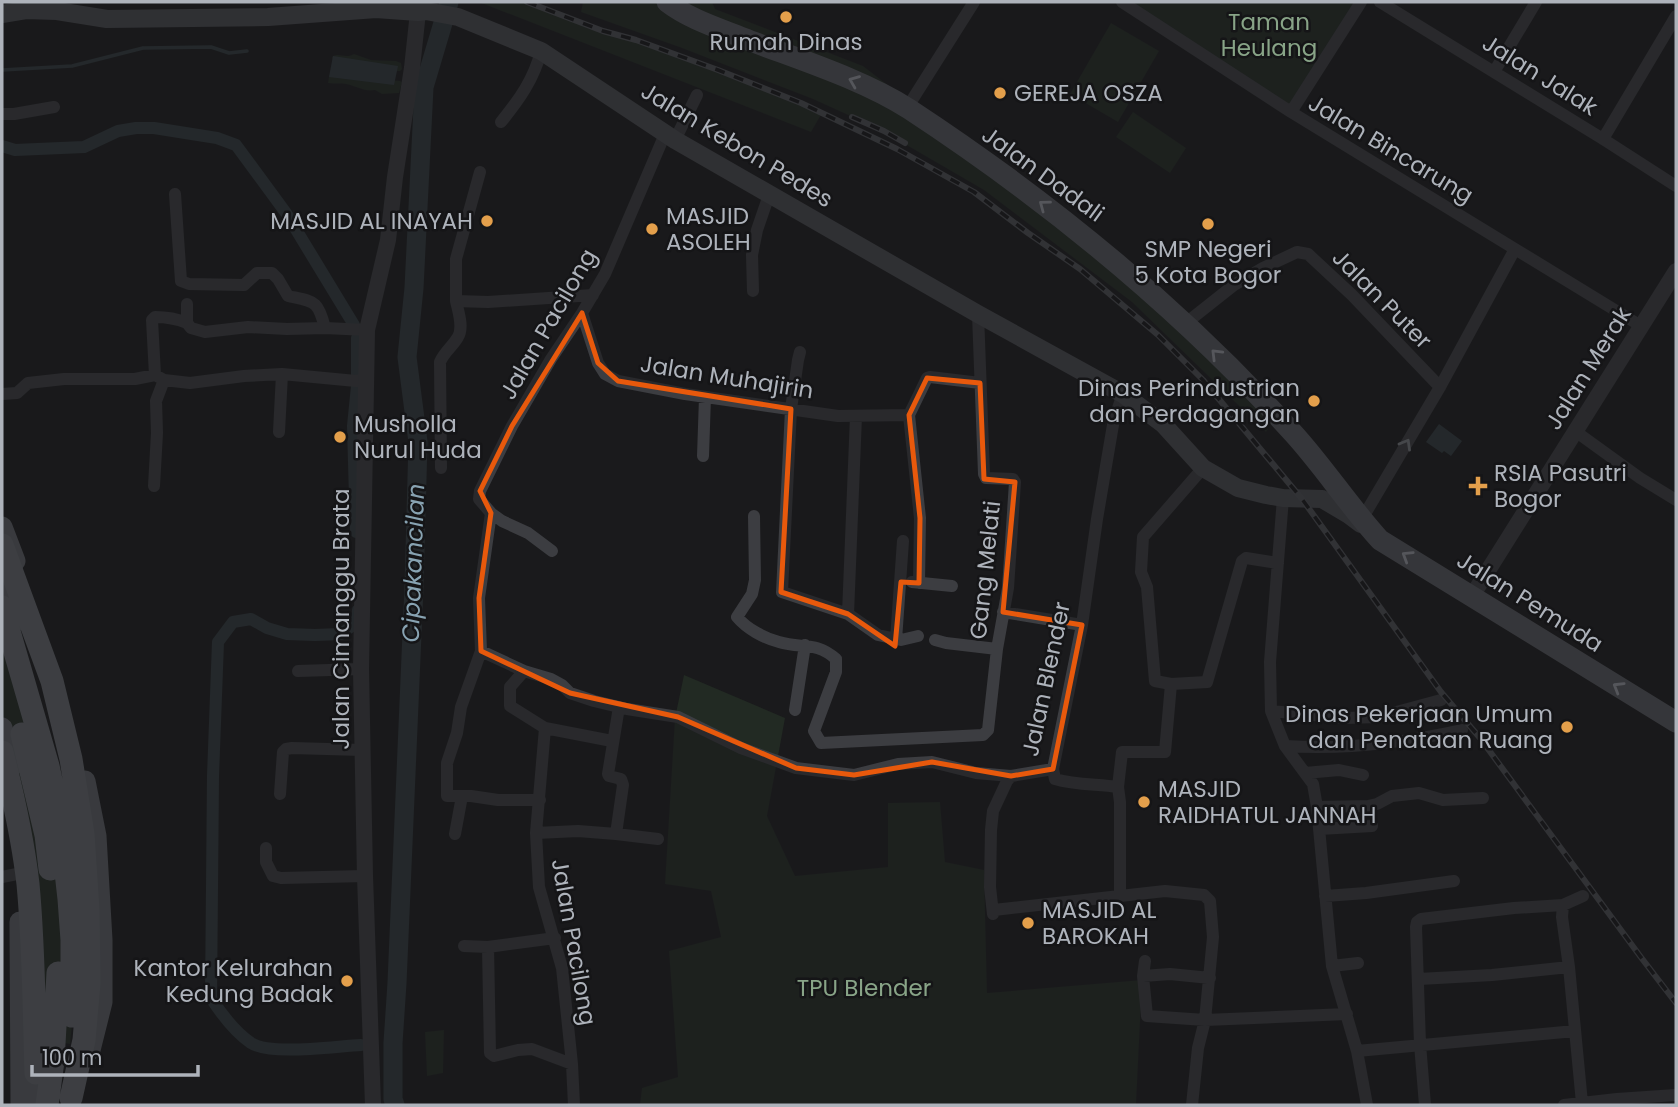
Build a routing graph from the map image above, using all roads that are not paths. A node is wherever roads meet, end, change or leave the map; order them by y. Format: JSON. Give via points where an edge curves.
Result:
{"nodes":[{"id":1,"x":667,"y":2,"type":"edge"},
{"id":2,"x":974,"y":2,"type":"edge"},
{"id":3,"x":1122,"y":2,"type":"edge"},
{"id":4,"x":1361,"y":2,"type":"edge"},
{"id":5,"x":1380,"y":2,"type":"edge"},
{"id":6,"x":1536,"y":2,"type":"edge"},
{"id":7,"x":376,"y":6,"type":"edge"},
{"id":8,"x":418,"y":12,"type":"junction"},
{"id":9,"x":2,"y":14,"type":"edge"},
{"id":10,"x":1676,"y":16,"type":"edge"},
{"id":11,"x":541,"y":51,"type":"junction"},
{"id":12,"x":1494,"y":72,"type":"junction"},
{"id":13,"x":697,"y":95,"type":"dead end"},
{"id":14,"x":54,"y":107,"type":"dead end"},
{"id":15,"x":907,"y":108,"type":"junction"},
{"id":16,"x":1292,"y":112,"type":"junction"},
{"id":17,"x":2,"y":114,"type":"edge"},
{"id":18,"x":502,"y":122,"type":"dead end"},
{"id":19,"x":670,"y":137,"type":"junction"},
{"id":20,"x":1603,"y":139,"type":"junction"},
{"id":21,"x":480,"y":172,"type":"dead end"},
{"id":22,"x":1676,"y":186,"type":"edge"},
{"id":23,"x":175,"y":194,"type":"dead end"},
{"id":24,"x":769,"y":195,"type":"junction"},
{"id":25,"x":1514,"y":249,"type":"junction"},
{"id":26,"x":1676,"y":271,"type":"edge"},
{"id":27,"x":753,"y":291,"type":"dead end"},
{"id":28,"x":593,"y":295,"type":"junction"},
{"id":29,"x":456,"y":301,"type":"junction"},
{"id":30,"x":187,"y":304,"type":"dead end"},
{"id":31,"x":582,"y":313,"type":"junction"},
{"id":32,"x":978,"y":314,"type":"junction"},
{"id":33,"x":1190,"y":320,"type":"junction"},
{"id":34,"x":187,"y":323,"type":"junction"},
{"id":35,"x":1641,"y":326,"type":"junction"},
{"id":36,"x":325,"y":328,"type":"junction"},
{"id":37,"x":367,"y":331,"type":"junction"},
{"id":38,"x":800,"y":352,"type":"dead end"},
{"id":39,"x":282,"y":374,"type":"junction"},
{"id":40,"x":160,"y":377,"type":"junction"},
{"id":41,"x":356,"y":380,"type":"junction"},
{"id":42,"x":980,"y":383,"type":"junction"},
{"id":43,"x":1440,"y":387,"type":"junction"},
{"id":44,"x":2,"y":394,"type":"edge"},
{"id":45,"x":1123,"y":394,"type":"junction"},
{"id":46,"x":705,"y":397,"type":"junction"},
{"id":47,"x":791,"y":409,"type":"junction"},
{"id":48,"x":909,"y":415,"type":"junction"},
{"id":49,"x":856,"y":416,"type":"junction"},
{"id":50,"x":1575,"y":431,"type":"junction"},
{"id":51,"x":279,"y":432,"type":"dead end"},
{"id":52,"x":703,"y":456,"type":"dead end"},
{"id":53,"x":441,"y":468,"type":"dead end"},
{"id":54,"x":1203,"y":468,"type":"junction"},
{"id":55,"x":1328,"y":476,"type":"junction"},
{"id":56,"x":154,"y":486,"type":"dead end"},
{"id":57,"x":1283,"y":498,"type":"junction"},
{"id":58,"x":1322,"y":499,"type":"junction"},
{"id":59,"x":1676,"y":500,"type":"edge"},
{"id":60,"x":491,"y":513,"type":"junction"},
{"id":61,"x":754,"y":516,"type":"dead end"},
{"id":62,"x":1362,"y":519,"type":"junction"},
{"id":63,"x":2,"y":527,"type":"edge"},
{"id":64,"x":1380,"y":540,"type":"junction"},
{"id":65,"x":903,"y":541,"type":"dead end"},
{"id":66,"x":2,"y":545,"type":"edge"},
{"id":67,"x":552,"y":551,"type":"dead end"},
{"id":68,"x":1278,"y":563,"type":"junction"},
{"id":69,"x":901,"y":582,"type":"junction"},
{"id":70,"x":919,"y":583,"type":"junction"},
{"id":71,"x":2,"y":585,"type":"edge"},
{"id":72,"x":953,"y":586,"type":"dead end"},
{"id":73,"x":1472,"y":596,"type":"junction"},
{"id":74,"x":2,"y":607,"type":"edge"},
{"id":75,"x":1003,"y":611,"type":"junction"},
{"id":76,"x":848,"y":614,"type":"junction"},
{"id":77,"x":1082,"y":625,"type":"junction"},
{"id":78,"x":918,"y":636,"type":"dead end"},
{"id":79,"x":896,"y":640,"type":"junction"},
{"id":80,"x":936,"y":640,"type":"dead end"},
{"id":81,"x":805,"y":645,"type":"junction"},
{"id":82,"x":997,"y":649,"type":"junction"},
{"id":83,"x":481,"y":651,"type":"junction"},
{"id":84,"x":2,"y":663,"type":"edge"},
{"id":85,"x":361,"y":669,"type":"junction"},
{"id":86,"x":298,"y":671,"type":"dead end"},
{"id":87,"x":524,"y":671,"type":"junction"},
{"id":88,"x":1171,"y":684,"type":"junction"},
{"id":89,"x":1441,"y":700,"type":"dead end"},
{"id":90,"x":619,"y":707,"type":"junction"},
{"id":91,"x":795,"y":710,"type":"dead end"},
{"id":92,"x":1272,"y":711,"type":"junction"},
{"id":93,"x":1676,"y":722,"type":"edge"},
{"id":94,"x":2,"y":727,"type":"edge"},
{"id":95,"x":545,"y":728,"type":"junction"},
{"id":96,"x":1462,"y":730,"type":"dead end"},
{"id":97,"x":612,"y":741,"type":"junction"},
{"id":98,"x":1284,"y":746,"type":"junction"},
{"id":99,"x":362,"y":750,"type":"junction"},
{"id":100,"x":2,"y":752,"type":"edge"},
{"id":101,"x":1053,"y":769,"type":"junction"},
{"id":102,"x":1305,"y":773,"type":"junction"},
{"id":103,"x":1363,"y":775,"type":"dead end"},
{"id":104,"x":1011,"y":776,"type":"junction"},
{"id":105,"x":1118,"y":787,"type":"junction"},
{"id":106,"x":280,"y":794,"type":"dead end"},
{"id":107,"x":2,"y":795,"type":"edge"},
{"id":108,"x":462,"y":796,"type":"junction"},
{"id":109,"x":1483,"y":798,"type":"dead end"},
{"id":110,"x":540,"y":800,"type":"junction"},
{"id":111,"x":1317,"y":807,"type":"junction"},
{"id":112,"x":1372,"y":826,"type":"dead end"},
{"id":113,"x":1319,"y":829,"type":"junction"},
{"id":114,"x":536,"y":833,"type":"junction"},
{"id":115,"x":455,"y":834,"type":"dead end"},
{"id":116,"x":616,"y":834,"type":"junction"},
{"id":117,"x":657,"y":839,"type":"dead end"},
{"id":118,"x":266,"y":848,"type":"dead end"},
{"id":119,"x":10,"y":875,"type":"edge"},
{"id":120,"x":365,"y":876,"type":"junction"},
{"id":121,"x":1454,"y":881,"type":"dead end"},
{"id":122,"x":1120,"y":895,"type":"junction"},
{"id":123,"x":1325,"y":896,"type":"junction"},
{"id":124,"x":1583,"y":896,"type":"dead end"},
{"id":125,"x":1563,"y":905,"type":"junction"},
{"id":126,"x":555,"y":938,"type":"junction"},
{"id":127,"x":464,"y":946,"type":"dead end"},
{"id":128,"x":488,"y":947,"type":"junction"},
{"id":129,"x":1145,"y":961,"type":"dead end"},
{"id":130,"x":1357,"y":963,"type":"dead end"},
{"id":131,"x":1332,"y":966,"type":"junction"},
{"id":132,"x":1569,"y":967,"type":"junction"},
{"id":133,"x":1143,"y":976,"type":"junction"},
{"id":134,"x":1210,"y":978,"type":"junction"},
{"id":135,"x":1419,"y":979,"type":"junction"},
{"id":136,"x":1347,"y":1014,"type":"junction"},
{"id":137,"x":1205,"y":1020,"type":"junction"},
{"id":138,"x":1575,"y":1031,"type":"junction"},
{"id":139,"x":1420,"y":1044,"type":"junction"},
{"id":140,"x":1357,"y":1051,"type":"junction"},
{"id":141,"x":572,"y":1064,"type":"junction"},
{"id":142,"x":36,"y":1073,"type":"junction"},
{"id":143,"x":1676,"y":1095,"type":"edge"},
{"id":144,"x":1618,"y":1102,"type":"edge"},
{"id":145,"x":70,"y":1103,"type":"edge"},
{"id":146,"x":1582,"y":1104,"type":"edge"},
{"id":147,"x":21,"y":1105,"type":"edge"},
{"id":148,"x":33,"y":1105,"type":"edge"},
{"id":149,"x":47,"y":1105,"type":"edge"},
{"id":150,"x":373,"y":1105,"type":"edge"},
{"id":151,"x":574,"y":1105,"type":"edge"},
{"id":152,"x":1192,"y":1105,"type":"edge"},
{"id":153,"x":1367,"y":1105,"type":"edge"},
{"id":154,"x":1425,"y":1105,"type":"edge"},
{"id":155,"x":1564,"y":1105,"type":"edge"}],
"edges":[{"from":15,"to":1,"type":"main road","name":"Jalan Dadali","one_way":true,"via":[[863,84],[692,17]]},
{"from":2,"to":15,"type":"street"},
{"from":3,"to":16,"type":"street","name":"Jalan Bincarung"},
{"from":4,"to":16,"type":"street"},
{"from":5,"to":12,"type":"street","name":"Jalan Jalak"},
{"from":6,"to":12,"type":"street"},
{"from":7,"to":8,"type":"main road","name":"Jalan Kebon Pedes"},
{"from":7,"to":9,"type":"main road","name":"Jalan Kebon Pedes","via":[[268,16],[107,19],[57,10]]},
{"from":8,"to":11,"type":"main road","name":"Jalan Kebon Pedes","via":[[458,16]]},
{"from":8,"to":37,"type":"street","name":"Jalan Cimanggu Brata","via":[[388,240]]},
{"from":10,"to":20,"type":"street"},
{"from":11,"to":18,"type":"street","via":[[522,96]]},
{"from":11,"to":19,"type":"main road","name":"Jalan Kebon Pedes"},
{"from":12,"to":20,"type":"street","name":"Jalan Jalak"},
{"from":13,"to":19,"type":"street","name":"Jalan Pacilong"},
{"from":14,"to":17,"type":"street"},
{"from":33,"to":15,"type":"main road","name":"Jalan Dadali","one_way":true,"via":[[1019,186]]},
{"from":16,"to":25,"type":"street","name":"Jalan Bincarung"},
{"from":19,"to":24,"type":"main road","name":"Jalan Kebon Pedes"},
{"from":19,"to":28,"type":"street","name":"Jalan Pacilong"},
{"from":20,"to":22,"type":"street","name":"Jalan Jalak"},
{"from":21,"to":29,"type":"street","via":[[456,259]]},
{"from":23,"to":36,"type":"street","via":[[183,282],[244,285],[257,273],[272,273],[288,296],[316,304]]},
{"from":24,"to":27,"type":"street","via":[[752,255]]},
{"from":24,"to":32,"type":"main road","name":"Jalan Kebon Pedes"},
{"from":25,"to":35,"type":"street","name":"Jalan Bincarung"},
{"from":25,"to":43,"type":"street"},
{"from":26,"to":35,"type":"street","name":"Jalan Merak"},
{"from":28,"to":29,"type":"street"},
{"from":28,"to":31,"type":"street","name":"Jalan Pacilong"},
{"from":29,"to":53,"type":"street","via":[[459,336],[440,362]]},
{"from":30,"to":34,"type":"street"},
{"from":31,"to":46,"type":"street","name":"Jalan Muhajirin","via":[[605,374],[618,381]]},
{"from":31,"to":60,"type":"street","name":"Jalan Pacilong","via":[[512,426],[480,491],[479,499]]},
{"from":32,"to":42,"type":"street","name":"Gang Melati"},
{"from":32,"to":45,"type":"main road","name":"Jalan Kebon Pedes"},
{"from":33,"to":43,"type":"street","name":"Jalan Puter","via":[[1234,285],[1303,252],[1352,295]]},
{"from":55,"to":33,"type":"main road","name":"Jalan Dadali","one_way":true},
{"from":34,"to":36,"type":"street","via":[[205,332],[248,327]]},
{"from":34,"to":40,"type":"street","via":[[166,317],[152,320]]},
{"from":35,"to":50,"type":"street","name":"Jalan Merak"},
{"from":36,"to":37,"type":"street"},
{"from":37,"to":41,"type":"street","name":"Jalan Cimanggu Brata"},
{"from":38,"to":47,"type":"street"},
{"from":39,"to":40,"type":"street","via":[[190,383]]},
{"from":39,"to":41,"type":"street"},
{"from":39,"to":51,"type":"street"},
{"from":40,"to":44,"type":"street","via":[[64,379],[28,383],[17,393]]},
{"from":40,"to":56,"type":"street"},
{"from":41,"to":85,"type":"street","name":"Jalan Cimanggu Brata"},
{"from":42,"to":48,"type":"street","via":[[927,378]]},
{"from":42,"to":75,"type":"street","name":"Gang Melati","via":[[984,474],[1015,482]]},
{"from":62,"to":43,"type":"street","one_way":true},
{"from":45,"to":54,"type":"main road","name":"Jalan Kebon Pedes","via":[[1163,424]]},
{"from":45,"to":77,"type":"street","name":"Jalan Blender","via":[[1115,416]]},
{"from":46,"to":47,"type":"street","name":"Jalan Muhajirin"},
{"from":46,"to":52,"type":"street"},
{"from":47,"to":49,"type":"street","name":"Jalan Muhajirin"},
{"from":47,"to":76,"type":"street","via":[[782,592]]},
{"from":48,"to":49,"type":"street","name":"Jalan Muhajirin"},
{"from":48,"to":70,"type":"street","via":[[920,518]]},
{"from":49,"to":76,"type":"street"},
{"from":50,"to":59,"type":"street"},
{"from":50,"to":73,"type":"street","name":"Jalan Merak"},
{"from":54,"to":57,"type":"main road","name":"Jalan Kebon Pedes","via":[[1238,488]]},
{"from":54,"to":88,"type":"street","via":[[1143,537],[1142,572],[1155,681]]},
{"from":55,"to":58,"type":"main road","via":[[1330,485]]},
{"from":55,"to":62,"type":"main road","name":"Jalan Dadali"},
{"from":57,"to":58,"type":"main road","name":"Jalan Kebon Pedes"},
{"from":57,"to":68,"type":"street"},
{"from":58,"to":64,"type":"main road"},
{"from":60,"to":67,"type":"street"},
{"from":60,"to":83,"type":"street","name":"Jalan Pacilong","via":[[479,598]]},
{"from":61,"to":81,"type":"street","via":[[755,580],[737,617],[745,627],[780,642]]},
{"from":62,"to":64,"type":"main road","name":"Jalan Pemuda"},
{"from":63,"to":145,"type":"highway","via":[[62,675],[96,836],[102,1002]]},
{"from":73,"to":64,"type":"main road","name":"Jalan Pemuda","one_way":true},
{"from":65,"to":69,"type":"street"},
{"from":66,"to":145,"type":"highway","via":[[52,681],[83,834],[89,984],[84,1040]]},
{"from":68,"to":88,"type":"street","via":[[1242,561],[1207,682]]},
{"from":68,"to":92,"type":"street","via":[[1270,662]]},
{"from":69,"to":70,"type":"street"},
{"from":69,"to":79,"type":"street"},
{"from":70,"to":72,"type":"street"},
{"from":71,"to":145,"type":"highway","via":[[63,790],[80,998]]},
{"from":93,"to":73,"type":"main road","name":"Jalan Pemuda","one_way":true},
{"from":74,"to":145,"type":"highway","via":[[61,827],[73,985]]},
{"from":75,"to":77,"type":"street"},
{"from":75,"to":82,"type":"street","name":"Gang Melati"},
{"from":76,"to":79,"type":"street","via":[[878,635]]},
{"from":77,"to":101,"type":"street","name":"Jalan Blender"},
{"from":78,"to":79,"type":"street"},
{"from":80,"to":82,"type":"street"},
{"from":81,"to":82,"type":"street","name":"Gang Melati","via":[[825,650],[836,659],[836,672],[814,731],[821,743],[983,735],[988,730]]},
{"from":81,"to":91,"type":"street"},
{"from":83,"to":87,"type":"street"},
{"from":83,"to":108,"type":"street","via":[[447,763],[447,796]]},
{"from":84,"to":149,"type":"highway","via":[[29,759],[55,898],[58,985]]},
{"from":85,"to":86,"type":"street"},
{"from":85,"to":99,"type":"street","name":"Jalan Cimanggu Brata"},
{"from":87,"to":90,"type":"street","via":[[551,679],[570,693]]},
{"from":87,"to":95,"type":"street","via":[[510,687],[510,706]]},
{"from":88,"to":105,"type":"street","via":[[1165,752],[1122,752]]},
{"from":89,"to":92,"type":"street","via":[[1378,717]]},
{"from":90,"to":97,"type":"street"},
{"from":90,"to":104,"type":"street","via":[[678,717],[796,768],[853,775],[898,764],[932,762]]},
{"from":92,"to":98,"type":"street"},
{"from":94,"to":142,"type":"highway","via":[[34,883],[41,1010]]},
{"from":95,"to":97,"type":"street"},
{"from":95,"to":110,"type":"street","name":"Jalan Pacilong"},
{"from":96,"to":98,"type":"street","via":[[1368,745]]},
{"from":97,"to":116,"type":"street","via":[[608,774],[621,779],[623,785]]},
{"from":98,"to":102,"type":"street"},
{"from":99,"to":106,"type":"street","via":[[286,749]]},
{"from":99,"to":120,"type":"street","name":"Jalan Cimanggu Brata"},
{"from":100,"to":142,"type":"highway","via":[[27,882]]},
{"from":101,"to":104,"type":"street","name":"Jalan Blender"},
{"from":101,"to":105,"type":"street","via":[[1055,779],[1069,783]]},
{"from":102,"to":103,"type":"street","via":[[1339,770]]},
{"from":102,"to":111,"type":"street"},
{"from":104,"to":122,"type":"street","name":"Jalan Blender","via":[[993,811],[989,887],[993,912]]},
{"from":105,"to":122,"type":"street"},
{"from":107,"to":119,"type":"highway"},
{"from":108,"to":110,"type":"street"},
{"from":108,"to":115,"type":"street"},
{"from":109,"to":111,"type":"street","via":[[1443,800],[1419,793],[1392,796],[1368,806]]},
{"from":110,"to":114,"type":"street","name":"Jalan Pacilong"},
{"from":111,"to":113,"type":"street"},
{"from":112,"to":113,"type":"street"},
{"from":113,"to":123,"type":"street"},
{"from":114,"to":116,"type":"street"},
{"from":114,"to":126,"type":"street","name":"Jalan Pacilong","via":[[539,887]]},
{"from":116,"to":117,"type":"street"},
{"from":118,"to":120,"type":"street","via":[[273,876]]},
{"from":119,"to":147,"type":"highway","via":[[21,939]]},
{"from":120,"to":150,"type":"street","name":"Jalan Cimanggu Brata"},
{"from":121,"to":123,"type":"street"},
{"from":122,"to":134,"type":"street","via":[[1165,891],[1204,895],[1210,901],[1213,937]]},
{"from":123,"to":131,"type":"street"},
{"from":124,"to":125,"type":"street"},
{"from":125,"to":132,"type":"street"},
{"from":125,"to":135,"type":"street","via":[[1421,919],[1416,927]]},
{"from":126,"to":128,"type":"street"},
{"from":126,"to":141,"type":"street","name":"Jalan Pacilong"},
{"from":127,"to":128,"type":"street"},
{"from":128,"to":141,"type":"street","via":[[490,1054],[532,1049]]},
{"from":129,"to":133,"type":"street"},
{"from":130,"to":131,"type":"street"},
{"from":131,"to":136,"type":"street"},
{"from":132,"to":135,"type":"street"},
{"from":132,"to":138,"type":"street"},
{"from":133,"to":134,"type":"street"},
{"from":133,"to":137,"type":"street","via":[[1147,1016]]},
{"from":134,"to":137,"type":"street"},
{"from":135,"to":139,"type":"street"},
{"from":136,"to":137,"type":"street"},
{"from":136,"to":140,"type":"street"},
{"from":137,"to":152,"type":"street"},
{"from":138,"to":139,"type":"street"},
{"from":138,"to":146,"type":"street"},
{"from":139,"to":140,"type":"street"},
{"from":139,"to":154,"type":"street"},
{"from":140,"to":153,"type":"street"},
{"from":141,"to":151,"type":"street","name":"Jalan Pacilong"},
{"from":142,"to":148,"type":"highway"},
{"from":143,"to":144,"type":"street"},
{"from":144,"to":146,"type":"street"},
{"from":146,"to":155,"type":"street"}]}
